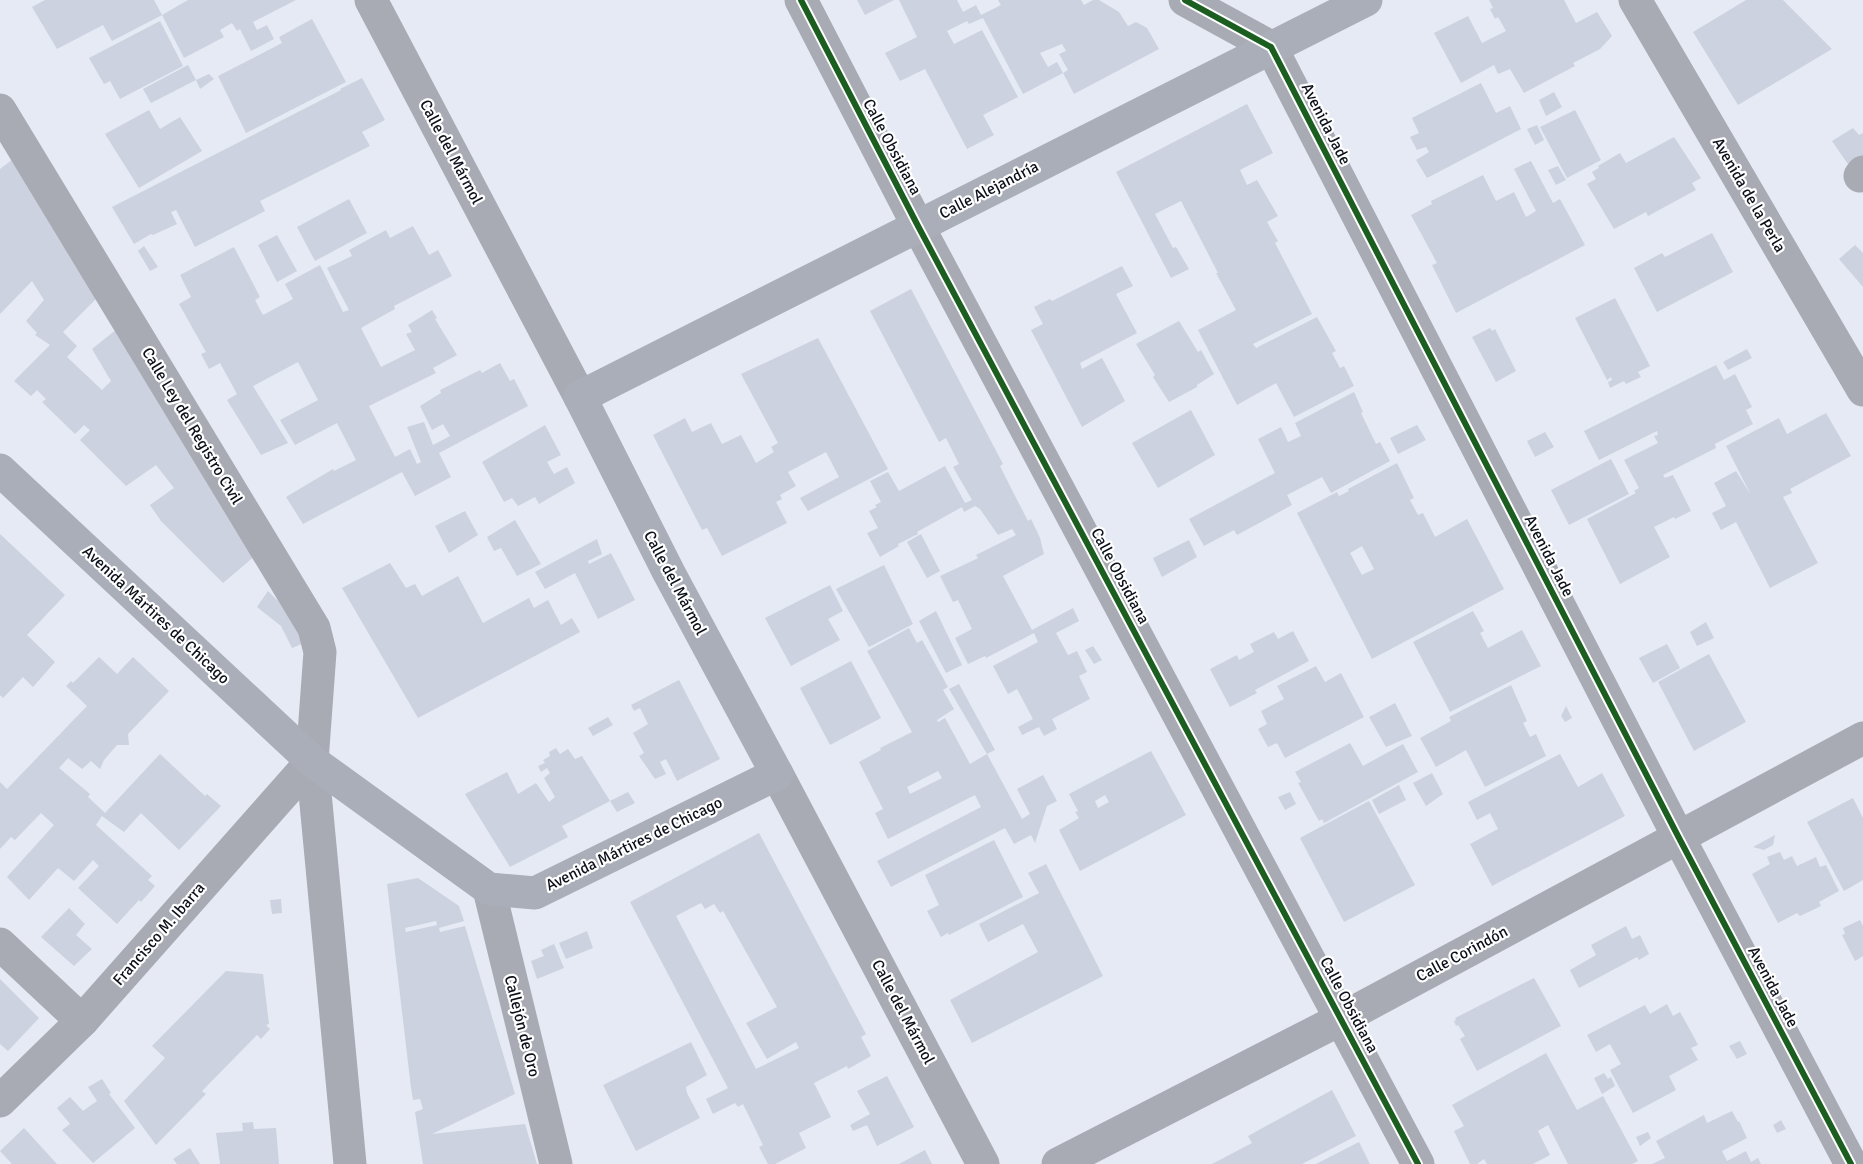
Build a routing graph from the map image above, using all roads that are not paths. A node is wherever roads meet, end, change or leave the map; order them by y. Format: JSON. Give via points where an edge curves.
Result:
{"nodes":[{"id":1,"x":371,"y":0,"type":"edge"},
{"id":2,"x":801,"y":0,"type":"edge"},
{"id":3,"x":1185,"y":0,"type":"edge"},
{"id":4,"x":1366,"y":0,"type":"edge"},
{"id":5,"x":1635,"y":0,"type":"edge"},
{"id":6,"x":1271,"y":47,"type":"junction"},
{"id":7,"x":0,"y":110,"type":"edge"},
{"id":8,"x":918,"y":226,"type":"junction"},
{"id":9,"x":1863,"y":390,"type":"edge"},
{"id":10,"x":580,"y":397,"type":"junction"},
{"id":11,"x":0,"y":470,"type":"edge"},
{"id":12,"x":1863,"y":738,"type":"edge"},
{"id":13,"x":312,"y":761,"type":"junction"},
{"id":14,"x":777,"y":774,"type":"junction"},
{"id":15,"x":1679,"y":838,"type":"junction"},
{"id":16,"x":489,"y":888,"type":"junction"},
{"id":17,"x":0,"y":944,"type":"edge"},
{"id":18,"x":1341,"y":1019,"type":"junction"},
{"id":19,"x":82,"y":1021,"type":"junction"},
{"id":20,"x":0,"y":1101,"type":"edge"},
{"id":21,"x":350,"y":1164,"type":"edge"},
{"id":22,"x":556,"y":1164,"type":"edge"},
{"id":23,"x":983,"y":1164,"type":"edge"},
{"id":24,"x":1059,"y":1164,"type":"edge"},
{"id":25,"x":1418,"y":1164,"type":"edge"},
{"id":26,"x":1851,"y":1164,"type":"edge"}],
"edges":[{"from":1,"to":10,"type":"street","name":"Calle del Mármol"},
{"from":2,"to":8,"type":"street","name":"Calle Obsidiana"},
{"from":3,"to":6,"type":"street"},
{"from":4,"to":6,"type":"main road","name":"Calle Alejandría"},
{"from":5,"to":9,"type":"street","name":"Avenida de la Perla"},
{"from":6,"to":8,"type":"main road","name":"Calle Alejandría"},
{"from":6,"to":15,"type":"street","name":"Avenida Jade"},
{"from":7,"to":13,"type":"street","name":"Calle Ley del Registro Civil","via":[[314,628],[321,652]]},
{"from":8,"to":10,"type":"main road","name":"Calle Alejandría"},
{"from":8,"to":18,"type":"street","name":"Calle Obsidiana"},
{"from":10,"to":14,"type":"main road","name":"Calle del Mármol"},
{"from":11,"to":13,"type":"main road","name":"Avenida Mártires de Chicago"},
{"from":12,"to":15,"type":"street","name":"Calle Corindón"},
{"from":13,"to":16,"type":"main road","name":"Avenida Mártires de Chicago"},
{"from":13,"to":19,"type":"street","name":"Francisco M. Ibarra"},
{"from":13,"to":21,"type":"street"},
{"from":14,"to":16,"type":"main road","name":"Avenida Mártires de Chicago","via":[[535,893]]},
{"from":14,"to":23,"type":"street","name":"Calle del Mármol"},
{"from":15,"to":18,"type":"street","name":"Calle Corindón"},
{"from":15,"to":26,"type":"street","name":"Avenida Jade"},
{"from":16,"to":22,"type":"street","name":"Callejón de Oro"},
{"from":17,"to":19,"type":"street"},
{"from":18,"to":24,"type":"street","name":"Calle Corindón"},
{"from":18,"to":25,"type":"street","name":"Calle Obsidiana"},
{"from":19,"to":20,"type":"street","name":"Francisco M. Ibarra"}]}
